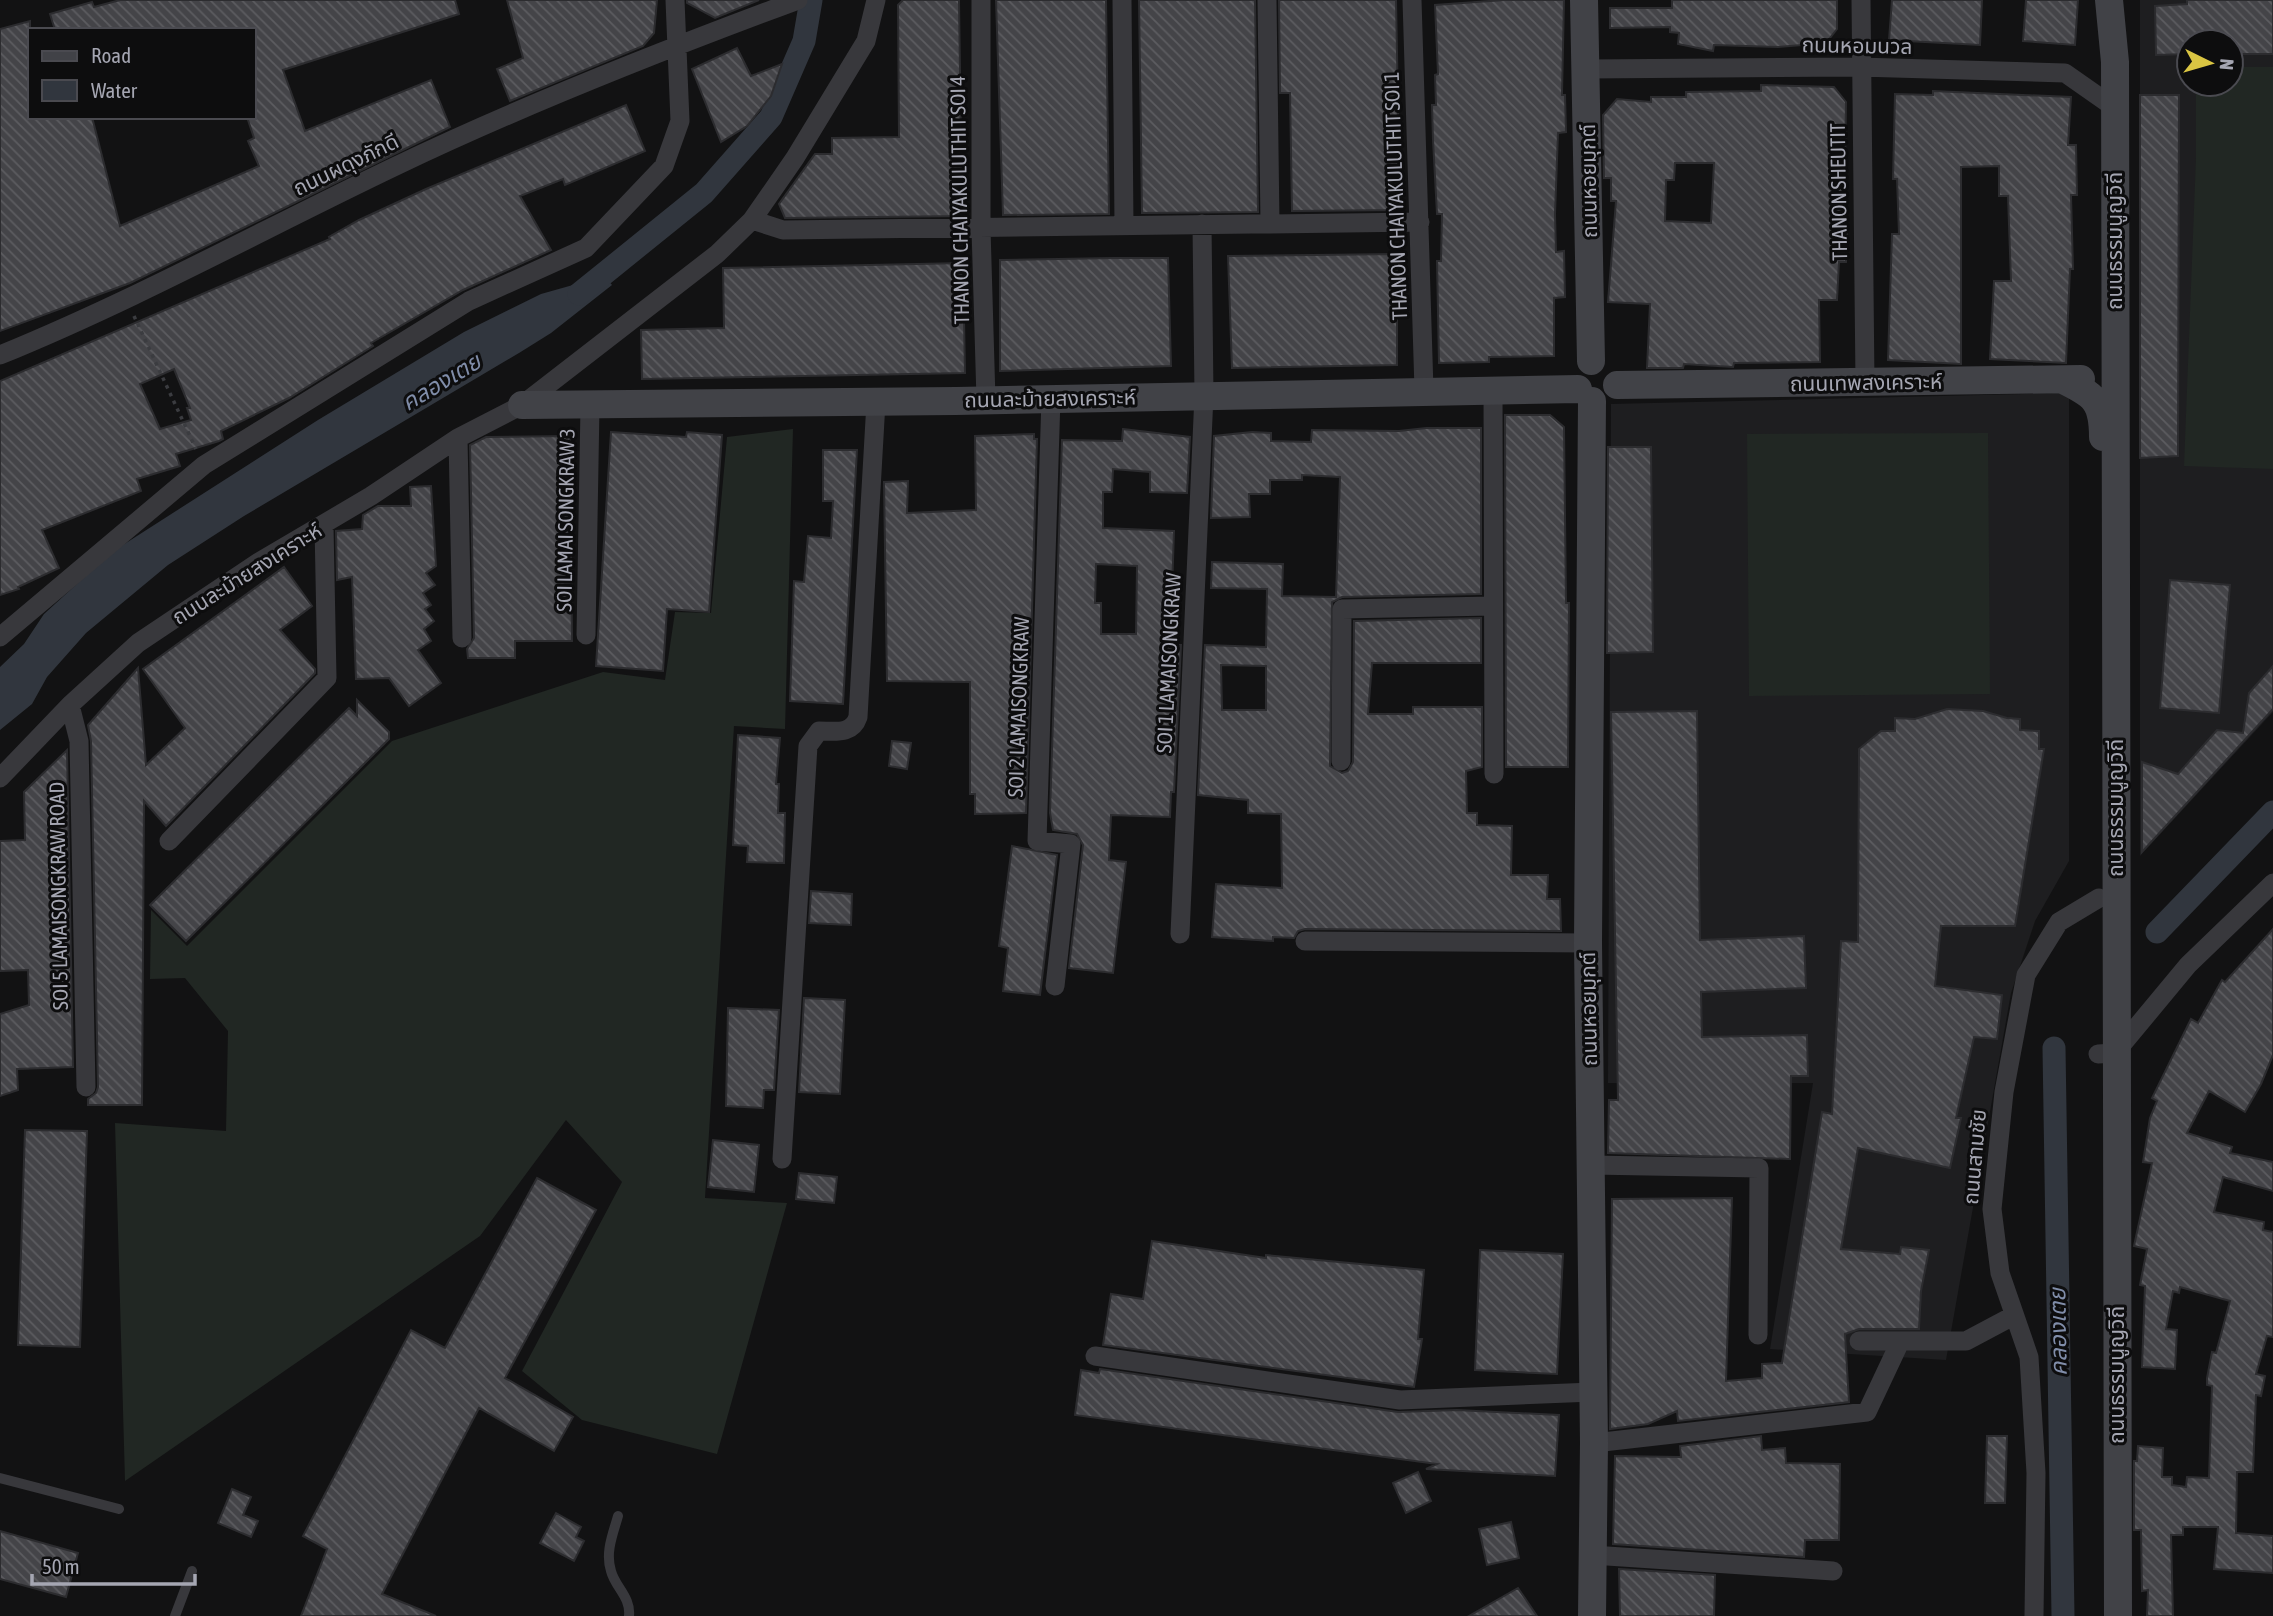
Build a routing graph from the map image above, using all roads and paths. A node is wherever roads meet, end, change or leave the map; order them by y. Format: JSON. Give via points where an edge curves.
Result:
{"nodes":[{"id":1,"x":675,"y":0,"type":"edge"},
{"id":2,"x":797,"y":0,"type":"edge"},
{"id":3,"x":876,"y":0,"type":"edge"},
{"id":4,"x":981,"y":0,"type":"edge"},
{"id":5,"x":1122,"y":0,"type":"edge"},
{"id":6,"x":1267,"y":0,"type":"edge"},
{"id":7,"x":1412,"y":0,"type":"edge"},
{"id":8,"x":1584,"y":0,"type":"edge"},
{"id":9,"x":1861,"y":0,"type":"edge"},
{"id":10,"x":2109,"y":0,"type":"edge"},
{"id":11,"x":772,"y":5,"type":"edge"},
{"id":12,"x":676,"y":45,"type":"junction"},
{"id":13,"x":1859,"y":67,"type":"junction"},
{"id":14,"x":1587,"y":69,"type":"junction"},
{"id":15,"x":2115,"y":108,"type":"junction"},
{"id":16,"x":752,"y":219,"type":"junction"},
{"id":17,"x":1420,"y":222,"type":"junction"},
{"id":18,"x":1202,"y":224,"type":"junction"},
{"id":19,"x":1270,"y":224,"type":"junction"},
{"id":20,"x":1124,"y":226,"type":"junction"},
{"id":21,"x":981,"y":228,"type":"junction"},
{"id":22,"x":125,"y":299,"type":"junction"},
{"id":23,"x":0,"y":355,"type":"edge"},
{"id":24,"x":1591,"y":361,"type":"junction"},
{"id":25,"x":2115,"y":377,"type":"junction"},
{"id":26,"x":2063,"y":380,"type":"junction"},
{"id":27,"x":1865,"y":383,"type":"junction"},
{"id":28,"x":1617,"y":385,"type":"junction"},
{"id":29,"x":1493,"y":389,"type":"junction"},
{"id":30,"x":1424,"y":390,"type":"junction"},
{"id":31,"x":1204,"y":395,"type":"junction"},
{"id":32,"x":1585,"y":395,"type":"junction"},
{"id":33,"x":1051,"y":398,"type":"junction"},
{"id":34,"x":986,"y":400,"type":"junction"},
{"id":35,"x":876,"y":402,"type":"junction"},
{"id":36,"x":522,"y":405,"type":"junction"},
{"id":37,"x":590,"y":407,"type":"junction"},
{"id":38,"x":458,"y":438,"type":"junction"},
{"id":39,"x":204,"y":465,"type":"junction"},
{"id":40,"x":324,"y":526,"type":"junction"},
{"id":41,"x":1492,"y":606,"type":"junction"},
{"id":42,"x":586,"y":635,"type":"dead end"},
{"id":43,"x":0,"y":636,"type":"edge"},
{"id":44,"x":462,"y":638,"type":"dead end"},
{"id":45,"x":70,"y":705,"type":"junction"},
{"id":46,"x":1341,"y":761,"type":"dead end"},
{"id":47,"x":1494,"y":774,"type":"dead end"},
{"id":48,"x":0,"y":778,"type":"edge"},
{"id":49,"x":169,"y":841,"type":"dead end"},
{"id":50,"x":2273,"y":883,"type":"edge"},
{"id":51,"x":2099,"y":898,"type":"junction"},
{"id":52,"x":1180,"y":934,"type":"dead end"},
{"id":53,"x":1305,"y":941,"type":"dead end"},
{"id":54,"x":1588,"y":943,"type":"junction"},
{"id":55,"x":1055,"y":986,"type":"dead end"},
{"id":56,"x":2106,"y":1054,"type":"junction"},
{"id":57,"x":86,"y":1087,"type":"dead end"},
{"id":58,"x":782,"y":1159,"type":"dead end"},
{"id":59,"x":1591,"y":1165,"type":"junction"},
{"id":60,"x":2013,"y":1316,"type":"junction"},
{"id":61,"x":1758,"y":1335,"type":"dead end"},
{"id":62,"x":1859,"y":1340,"type":"dead end"},
{"id":63,"x":1900,"y":1342,"type":"junction"},
{"id":64,"x":1095,"y":1356,"type":"dead end"},
{"id":65,"x":1593,"y":1392,"type":"junction"},
{"id":66,"x":1594,"y":1443,"type":"junction"},
{"id":67,"x":0,"y":1478,"type":"edge"},
{"id":68,"x":119,"y":1509,"type":"dead end"},
{"id":69,"x":618,"y":1516,"type":"dead end"},
{"id":70,"x":1592,"y":1555,"type":"junction"},
{"id":71,"x":192,"y":1571,"type":"dead end"},
{"id":72,"x":1833,"y":1572,"type":"dead end"},
{"id":73,"x":175,"y":1616,"type":"edge"},
{"id":74,"x":629,"y":1616,"type":"edge"},
{"id":75,"x":1592,"y":1616,"type":"edge"},
{"id":76,"x":2034,"y":1616,"type":"edge"},
{"id":77,"x":2102,"y":1616,"type":"edge"},
{"id":78,"x":2118,"y":1616,"type":"edge"}],
"edges":[{"from":1,"to":12,"type":"street"},
{"from":2,"to":11,"type":"street","name":"ถนนผดุงภักดี"},
{"from":3,"to":16,"type":"street","name":"ถนนละม้ายสงเคราะห์","via":[[866,41]]},
{"from":4,"to":21,"type":"street","name":"THANON CHAIYAKULUTHIT SOI 4"},
{"from":5,"to":20,"type":"street"},
{"from":6,"to":19,"type":"street"},
{"from":7,"to":17,"type":"street","name":"THANON CHAIYAKULUTHIT SOI 1"},
{"from":8,"to":14,"type":"street","name":"ถนนหอยมุกต์"},
{"from":9,"to":13,"type":"street","name":"THANON SHEUTIT"},
{"from":10,"to":15,"type":"street","name":"ถนนธรรมนูญวิถี"},
{"from":11,"to":12,"type":"street","name":"ถนนผดุงภักดี"},
{"from":12,"to":22,"type":"street","name":"ถนนผดุงภักดี","via":[[399,164]]},
{"from":12,"to":39,"type":"street","via":[[680,121],[664,166],[586,248],[469,301]]},
{"from":13,"to":14,"type":"street","name":"ถนนหอมนวล"},
{"from":13,"to":15,"type":"street","name":"ถนนหอมนวล","via":[[2065,73]]},
{"from":13,"to":27,"type":"street","name":"THANON SHEUTIT"},
{"from":14,"to":24,"type":"street","name":"ถนนหอยมุกต์"},
{"from":15,"to":25,"type":"street","name":"ถนนธรรมนูญวิถี"},
{"from":16,"to":21,"type":"street","via":[[783,230]]},
{"from":16,"to":36,"type":"street","name":"ถนนละม้ายสงเคราะห์","via":[[718,254]]},
{"from":17,"to":19,"type":"street"},
{"from":17,"to":30,"type":"street","name":"THANON CHAIYAKULUTHIT SOI 1"},
{"from":18,"to":19,"type":"street"},
{"from":18,"to":20,"type":"street"},
{"from":18,"to":31,"type":"street","name":"SOI 1 LAMAISONGKRAW"},
{"from":20,"to":21,"type":"street"},
{"from":21,"to":34,"type":"street","name":"THANON CHAIYAKULUTHIT SOI 4"},
{"from":22,"to":23,"type":"street","name":"ถนนผดุงภักดี"},
{"from":22,"to":39,"type":"path"},
{"from":24,"to":28,"type":"street","via":[[1611,366]]},
{"from":24,"to":32,"type":"street","via":[[1580,369]]},
{"from":25,"to":26,"type":"street","name":"ถนนเทพสงเคราะห์"},
{"from":25,"to":56,"type":"street","name":"ถนนธรรมนูญวิถี"},
{"from":26,"to":27,"type":"street","name":"ถนนเทพสงเคราะห์"},
{"from":26,"to":51,"type":"street","name":"ถนนธรรมนูญวิถี","via":[[2094,398],[2104,417]]},
{"from":27,"to":28,"type":"street","name":"ถนนเทพสงเคราะห์"},
{"from":28,"to":32,"type":"street","via":[[1605,400]]},
{"from":29,"to":30,"type":"street","name":"ถนนละม้ายสงเคราะห์"},
{"from":29,"to":32,"type":"street","name":"ถนนละม้ายสงเคราะห์"},
{"from":29,"to":41,"type":"street"},
{"from":30,"to":31,"type":"street","name":"ถนนละม้ายสงเคราะห์"},
{"from":31,"to":33,"type":"street","name":"ถนนละม้ายสงเคราะห์"},
{"from":31,"to":52,"type":"street","name":"SOI 1 LAMAISONGKRAW"},
{"from":32,"to":54,"type":"street","name":"ถนนหอยมุกต์"},
{"from":33,"to":34,"type":"street","name":"ถนนละม้ายสงเคราะห์"},
{"from":33,"to":55,"type":"street","name":"SOI 2 LAMAISONGKRAW","via":[[1037,841],[1071,844]]},
{"from":34,"to":35,"type":"street","name":"ถนนละม้ายสงเคราะห์"},
{"from":35,"to":37,"type":"street","name":"ถนนละม้ายสงเคราะห์"},
{"from":35,"to":58,"type":"street","via":[[858,717],[846,730],[819,731],[808,746]]},
{"from":36,"to":37,"type":"street","name":"ถนนละม้ายสงเคราะห์"},
{"from":36,"to":38,"type":"street","name":"ถนนละม้ายสงเคราะห์"},
{"from":37,"to":42,"type":"street","name":"SOI LAMAI SONGKRAW 3"},
{"from":38,"to":40,"type":"street","name":"ถนนละม้ายสงเคราะห์"},
{"from":38,"to":44,"type":"street"},
{"from":39,"to":43,"type":"street"},
{"from":40,"to":45,"type":"street","name":"ถนนละม้ายสงเคราะห์","via":[[259,562],[138,643]]},
{"from":40,"to":49,"type":"street","via":[[327,678]]},
{"from":41,"to":46,"type":"street","via":[[1342,609]]},
{"from":41,"to":47,"type":"street"},
{"from":45,"to":48,"type":"street","name":"ถนนละม้ายสงเคราะห์"},
{"from":45,"to":57,"type":"street","name":"SOI 5 LAMAISONGKRAW ROAD","via":[[79,741]]},
{"from":50,"to":56,"type":"street","via":[[2188,965]]},
{"from":51,"to":56,"type":"street","name":"ถนนธรรมนูญวิถี"},
{"from":51,"to":60,"type":"street","name":"ถนนสามชัย","via":[[2059,922],[2025,975],[2004,1092],[1992,1209],[2000,1273]]},
{"from":53,"to":54,"type":"street"},
{"from":54,"to":59,"type":"street","name":"ถนนหอยมุกต์"},
{"from":56,"to":77,"type":"street","name":"ถนนธรรมนูญวิถี"},
{"from":56,"to":78,"type":"street","name":"ถนนธรรมนูญวิถี"},
{"from":59,"to":61,"type":"street","via":[[1759,1168]]},
{"from":59,"to":65,"type":"street","name":"ถนนหอยมุกต์"},
{"from":60,"to":63,"type":"street","via":[[1966,1341]]},
{"from":60,"to":76,"type":"street","name":"ถนนสามชัย","via":[[2029,1357],[2036,1473]]},
{"from":62,"to":63,"type":"street"},
{"from":63,"to":66,"type":"street","via":[[1867,1412]]},
{"from":64,"to":65,"type":"street","via":[[1400,1400]]},
{"from":65,"to":66,"type":"street","name":"ถนนหอยมุกต์"},
{"from":66,"to":70,"type":"street","name":"ถนนหอยมุกต์"},
{"from":67,"to":68,"type":"lane"},
{"from":69,"to":74,"type":"lane","via":[[610,1567],[628,1601]]},
{"from":70,"to":72,"type":"street"},
{"from":70,"to":75,"type":"street","name":"ถนนหอยมุกต์"},
{"from":71,"to":73,"type":"lane"}]}
